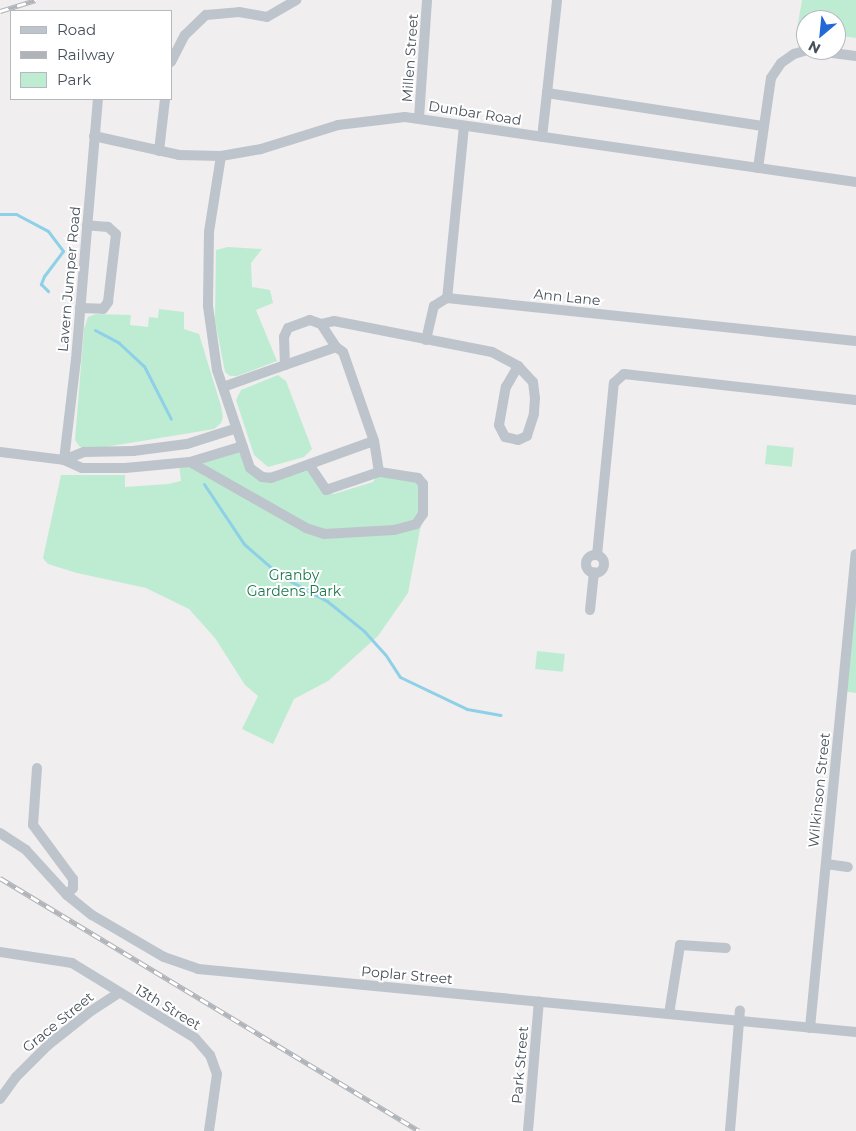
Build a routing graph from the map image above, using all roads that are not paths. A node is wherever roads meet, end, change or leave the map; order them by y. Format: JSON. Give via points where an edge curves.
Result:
{"nodes":[{"id":1,"x":296,"y":0,"type":"edge"},
{"id":2,"x":427,"y":0,"type":"edge"},
{"id":3,"x":556,"y":1,"type":"dead end"},
{"id":4,"x":796,"y":53,"type":"edge"},
{"id":5,"x":172,"y":60,"type":"edge"},
{"id":6,"x":547,"y":93,"type":"junction"},
{"id":7,"x":98,"y":100,"type":"edge"},
{"id":8,"x":165,"y":100,"type":"edge"},
{"id":9,"x":419,"y":118,"type":"junction"},
{"id":10,"x":464,"y":126,"type":"junction"},
{"id":11,"x":762,"y":126,"type":"junction"},
{"id":12,"x":94,"y":136,"type":"junction"},
{"id":13,"x":542,"y":137,"type":"junction"},
{"id":14,"x":159,"y":151,"type":"junction"},
{"id":15,"x":222,"y":156,"type":"junction"},
{"id":16,"x":758,"y":168,"type":"junction"},
{"id":17,"x":856,"y":182,"type":"edge"},
{"id":18,"x":87,"y":225,"type":"junction"},
{"id":19,"x":447,"y":298,"type":"junction"},
{"id":20,"x":80,"y":308,"type":"junction"},
{"id":21,"x":321,"y":324,"type":"junction"},
{"id":22,"x":426,"y":340,"type":"junction"},
{"id":23,"x":856,"y":341,"type":"edge"},
{"id":24,"x":336,"y":348,"type":"junction"},
{"id":25,"x":285,"y":365,"type":"junction"},
{"id":26,"x":518,"y":366,"type":"junction"},
{"id":27,"x":223,"y":387,"type":"junction"},
{"id":28,"x":856,"y":400,"type":"edge"},
{"id":29,"x":237,"y":428,"type":"junction"},
{"id":30,"x":374,"y":441,"type":"junction"},
{"id":31,"x":243,"y":446,"type":"junction"},
{"id":32,"x":0,"y":452,"type":"edge"},
{"id":33,"x":64,"y":460,"type":"junction"},
{"id":34,"x":190,"y":462,"type":"junction"},
{"id":35,"x":310,"y":466,"type":"junction"},
{"id":36,"x":379,"y":472,"type":"junction"},
{"id":37,"x":856,"y":554,"type":"edge"},
{"id":38,"x":590,"y":610,"type":"dead end"},
{"id":39,"x":37,"y":768,"type":"dead end"},
{"id":40,"x":0,"y":833,"type":"edge"},
{"id":41,"x":826,"y":864,"type":"junction"},
{"id":42,"x":848,"y":867,"type":"dead end"},
{"id":43,"x":67,"y":896,"type":"junction"},
{"id":44,"x":726,"y":948,"type":"dead end"},
{"id":45,"x":0,"y":952,"type":"edge"},
{"id":46,"x":119,"y":994,"type":"junction"},
{"id":47,"x":539,"y":1001,"type":"junction"},
{"id":48,"x":669,"y":1014,"type":"junction"},
{"id":49,"x":740,"y":1016,"type":"junction"},
{"id":50,"x":810,"y":1028,"type":"junction"},
{"id":51,"x":856,"y":1032,"type":"edge"},
{"id":52,"x":0,"y":1099,"type":"edge"},
{"id":53,"x":210,"y":1131,"type":"edge"},
{"id":54,"x":528,"y":1131,"type":"edge"},
{"id":55,"x":730,"y":1131,"type":"edge"}],
"edges":[{"from":1,"to":5,"type":"street","via":[[267,17],[238,12],[206,15],[185,35]]},
{"from":2,"to":9,"type":"street","name":"Millen Street"},
{"from":3,"to":6,"type":"street"},
{"from":4,"to":11,"type":"street","via":[[782,63],[771,78]]},
{"from":6,"to":11,"type":"street"},
{"from":6,"to":13,"type":"street"},
{"from":7,"to":12,"type":"street","name":"Lavern Jumper Road"},
{"from":8,"to":14,"type":"street"},
{"from":9,"to":10,"type":"street","name":"Dunbar Road"},
{"from":9,"to":15,"type":"street","name":"Dunbar Road","via":[[345,124],[261,149]]},
{"from":10,"to":13,"type":"street","name":"Dunbar Road"},
{"from":10,"to":19,"type":"street"},
{"from":11,"to":16,"type":"street"},
{"from":12,"to":14,"type":"street","name":"Dunbar Road"},
{"from":12,"to":18,"type":"street","name":"Lavern Jumper Road"},
{"from":13,"to":16,"type":"street","name":"Dunbar Road"},
{"from":14,"to":15,"type":"street","name":"Dunbar Road"},
{"from":15,"to":27,"type":"street","via":[[209,232],[208,285],[213,348]]},
{"from":16,"to":17,"type":"street","name":"Dunbar Road"},
{"from":18,"to":20,"type":"street","name":"Lavern Jumper Road"},
{"from":18,"to":20,"type":"street","via":[[108,227],[116,234],[108,302],[103,309]]},
{"from":19,"to":22,"type":"street","via":[[434,306]]},
{"from":19,"to":23,"type":"street","name":"Ann Lane"},
{"from":20,"to":33,"type":"street","name":"Lavern Jumper Road"},
{"from":21,"to":22,"type":"street","via":[[334,321]]},
{"from":21,"to":24,"type":"street"},
{"from":21,"to":25,"type":"street","via":[[310,320],[288,328],[284,337]]},
{"from":22,"to":26,"type":"street","via":[[492,352]]},
{"from":24,"to":25,"type":"street"},
{"from":24,"to":30,"type":"street","via":[[343,352]]},
{"from":25,"to":27,"type":"street"},
{"from":26,"to":26,"type":"street","via":[[533,382],[535,398],[527,436],[518,440],[505,436],[499,425],[506,386]]},
{"from":27,"to":29,"type":"street"},
{"from":28,"to":38,"type":"street","via":[[624,374],[614,383],[597,555],[586,562],[589,570],[594,572]]},
{"from":29,"to":31,"type":"street"},
{"from":29,"to":33,"type":"street","via":[[186,444],[133,451],[84,452]]},
{"from":30,"to":35,"type":"street"},
{"from":30,"to":36,"type":"street"},
{"from":31,"to":34,"type":"street"},
{"from":31,"to":35,"type":"street","via":[[250,468],[262,477],[271,478]]},
{"from":32,"to":33,"type":"street"},
{"from":33,"to":34,"type":"street","via":[[82,468]]},
{"from":34,"to":36,"type":"street","via":[[306,528],[324,534],[394,530],[416,524],[423,514],[423,484],[418,478]]},
{"from":35,"to":36,"type":"street","via":[[326,490]]},
{"from":37,"to":41,"type":"street","name":"Wilkinson Street"},
{"from":39,"to":43,"type":"street","via":[[33,825],[73,879],[73,888]]},
{"from":40,"to":43,"type":"street","name":"Poplar Street","via":[[26,850]]},
{"from":41,"to":42,"type":"street"},
{"from":41,"to":50,"type":"street","name":"Wilkinson Street"},
{"from":43,"to":47,"type":"street","name":"Poplar Street","via":[[92,915],[164,957],[198,969]]},
{"from":44,"to":48,"type":"street","via":[[680,944]]},
{"from":45,"to":46,"type":"street","name":"13th Street","via":[[62,959]]},
{"from":46,"to":52,"type":"street","name":"Grace Street","via":[[91,1011],[48,1045],[16,1077]]},
{"from":46,"to":53,"type":"street","name":"13th Street","via":[[195,1038],[210,1055],[215,1065],[216,1085]]},
{"from":47,"to":48,"type":"street","name":"Poplar Street"},
{"from":47,"to":54,"type":"street","name":"Park Street"},
{"from":48,"to":49,"type":"street","name":"Poplar Street"},
{"from":49,"to":50,"type":"street","name":"Poplar Street"},
{"from":49,"to":55,"type":"street"},
{"from":50,"to":51,"type":"street","name":"Poplar Street"}]}
